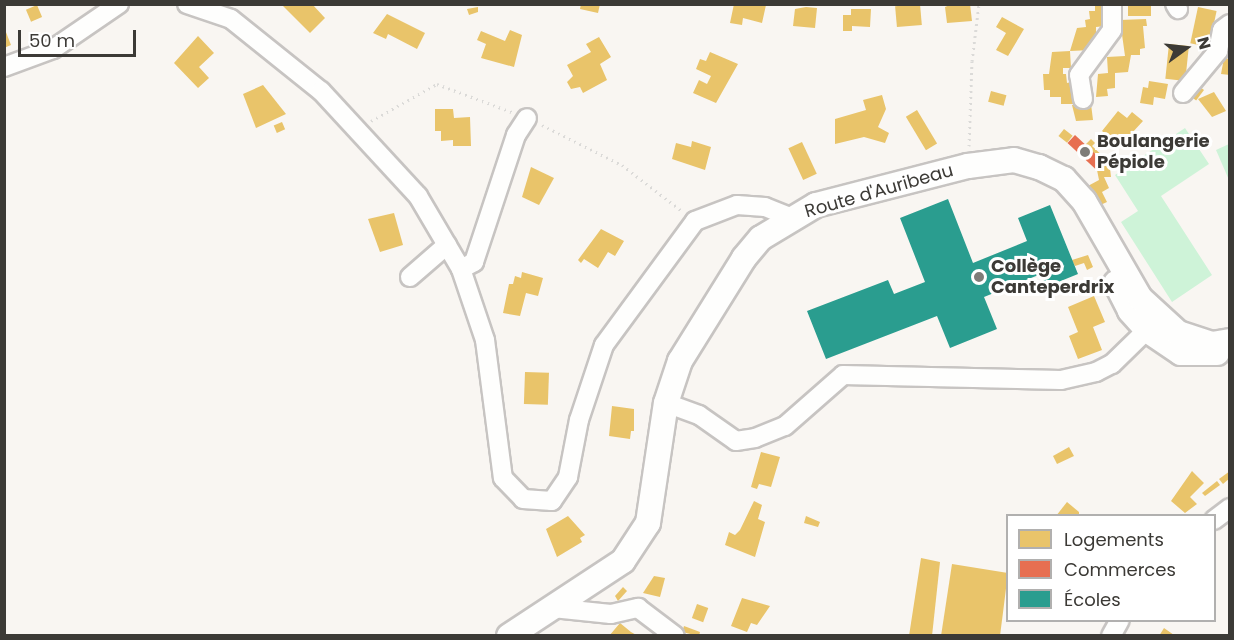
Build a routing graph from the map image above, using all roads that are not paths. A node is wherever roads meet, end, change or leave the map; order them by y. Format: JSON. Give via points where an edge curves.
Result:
{"nodes":[{"id":1,"x":119,"y":4,"type":"edge"},
{"id":2,"x":187,"y":4,"type":"edge"},
{"id":3,"x":1112,"y":4,"type":"edge"},
{"id":4,"x":1230,"y":24,"type":"edge"},
{"id":5,"x":4,"y":67,"type":"edge"},
{"id":6,"x":1183,"y":93,"type":"dead end"},
{"id":7,"x":1083,"y":99,"type":"dead end"},
{"id":8,"x":527,"y":118,"type":"dead end"},
{"id":9,"x":790,"y":217,"type":"junction"},
{"id":10,"x":447,"y":245,"type":"junction"},
{"id":11,"x":461,"y":269,"type":"junction"},
{"id":12,"x":410,"y":277,"type":"dead end"},
{"id":13,"x":1154,"y":323,"type":"junction"},
{"id":14,"x":1230,"y":341,"type":"edge"},
{"id":15,"x":1230,"y":349,"type":"edge"},
{"id":16,"x":666,"y":403,"type":"junction"},
{"id":17,"x":1230,"y":508,"type":"edge"},
{"id":18,"x":1216,"y":519,"type":"edge"},
{"id":19,"x":553,"y":608,"type":"junction"},
{"id":20,"x":1119,"y":622,"type":"edge"},
{"id":21,"x":508,"y":636,"type":"edge"},
{"id":22,"x":675,"y":636,"type":"edge"},
{"id":23,"x":1111,"y":636,"type":"edge"}],
"edges":[{"from":1,"to":5,"type":"street","via":[[53,49]]},
{"from":2,"to":10,"type":"street","via":[[231,20],[321,91],[418,196]]},
{"from":3,"to":7,"type":"street","via":[[1112,30],[1079,75]]},
{"from":4,"to":6,"type":"street","via":[[1222,30],[1218,51]]},
{"from":8,"to":11,"type":"street","via":[[516,135],[474,262]]},
{"from":9,"to":11,"type":"street","via":[[765,207],[737,205],[695,221],[604,345],[579,420],[568,477],[552,501],[523,499],[503,478],[485,340]]},
{"from":9,"to":13,"type":"street","name":"Route d'Auribeau","via":[[816,205],[968,166],[1014,160],[1064,179],[1084,201]]},
{"from":9,"to":16,"type":"street","name":"Route d'Auribeau","via":[[761,238],[744,258],[680,360]]},
{"from":10,"to":11,"type":"street"},
{"from":10,"to":12,"type":"street"},
{"from":13,"to":14,"type":"street","name":"Route d'Auribeau","via":[[1212,344]]},
{"from":13,"to":15,"type":"street","name":"Route d'Auribeau","via":[[1181,353],[1214,354]]},
{"from":13,"to":16,"type":"street","via":[[1112,364],[1060,380],[843,375],[785,426],[755,438],[736,441],[699,415]]},
{"from":16,"to":19,"type":"street","name":"Route d'Auribeau","via":[[648,523],[623,561]]},
{"from":17,"to":18,"type":"street"},
{"from":19,"to":21,"type":"street","name":"Route d'Auribeau"},
{"from":19,"to":22,"type":"street","via":[[611,614],[638,608]]},
{"from":20,"to":23,"type":"street"}]}
